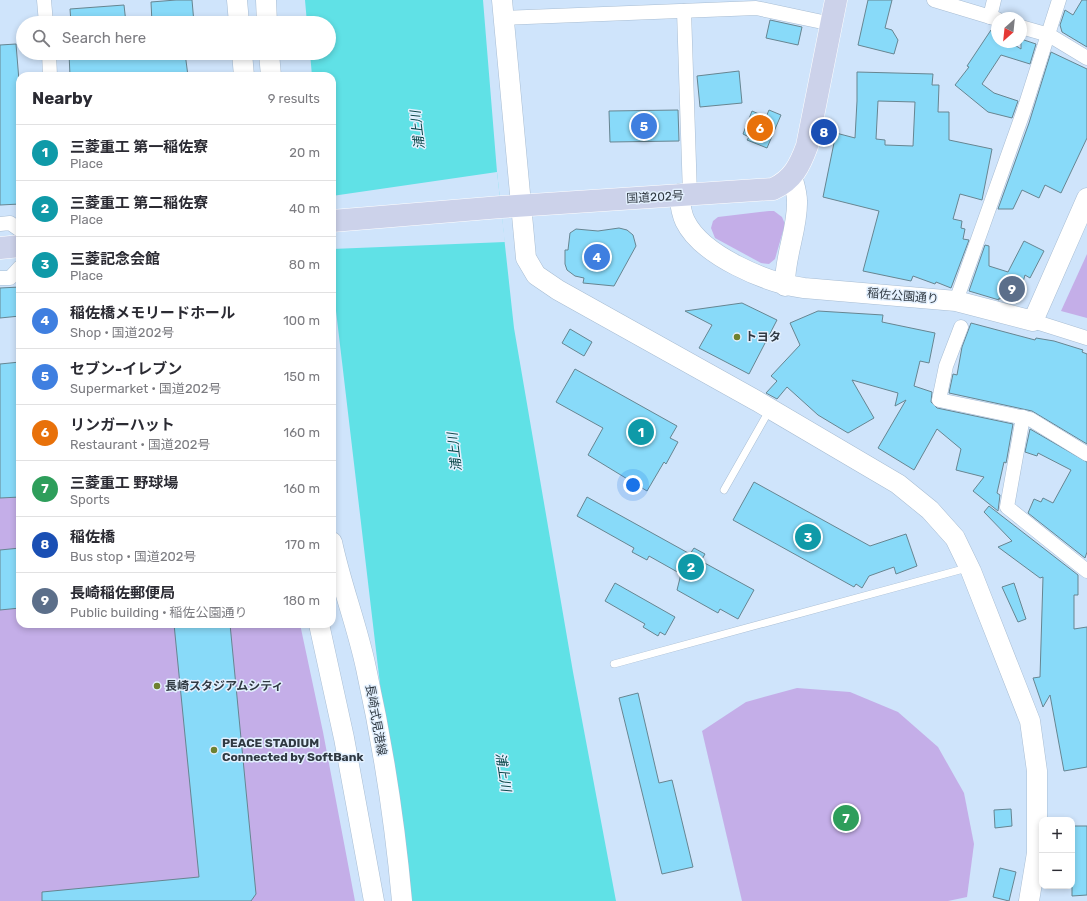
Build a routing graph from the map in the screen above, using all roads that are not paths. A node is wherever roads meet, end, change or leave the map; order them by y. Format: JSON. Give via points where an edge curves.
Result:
{"nodes":[{"id":1,"x":44,"y":0,"type":"edge"},
{"id":2,"x":237,"y":0,"type":"edge"},
{"id":3,"x":266,"y":0,"type":"edge"},
{"id":4,"x":836,"y":0,"type":"edge"},
{"id":5,"x":934,"y":0,"type":"edge"},
{"id":6,"x":994,"y":0,"type":"edge"},
{"id":7,"x":1059,"y":0,"type":"edge"},
{"id":8,"x":757,"y":4,"type":"edge"},
{"id":9,"x":503,"y":9,"type":"edge"},
{"id":10,"x":684,"y":11,"type":"junction"},
{"id":11,"x":993,"y":12,"type":"edge"},
{"id":12,"x":45,"y":16,"type":"edge"},
{"id":13,"x":238,"y":16,"type":"edge"},
{"id":14,"x":267,"y":16,"type":"edge"},
{"id":15,"x":991,"y":17,"type":"edge"},
{"id":16,"x":832,"y":24,"type":"junction"},
{"id":17,"x":1027,"y":29,"type":"edge"},
{"id":18,"x":1049,"y":35,"type":"junction"},
{"id":19,"x":1087,"y":58,"type":"edge"},
{"id":20,"x":49,"y":60,"type":"edge"},
{"id":21,"x":243,"y":60,"type":"edge"},
{"id":22,"x":270,"y":60,"type":"edge"},
{"id":23,"x":50,"y":72,"type":"edge"},
{"id":24,"x":244,"y":72,"type":"edge"},
{"id":25,"x":271,"y":72,"type":"edge"},
{"id":26,"x":792,"y":176,"type":"junction"},
{"id":27,"x":684,"y":194,"type":"junction"},
{"id":28,"x":1087,"y":198,"type":"edge"},
{"id":29,"x":511,"y":207,"type":"junction"},
{"id":30,"x":336,"y":221,"type":"edge"},
{"id":31,"x":0,"y":224,"type":"edge"},
{"id":32,"x":16,"y":227,"type":"edge"},
{"id":33,"x":16,"y":246,"type":"edge"},
{"id":34,"x":0,"y":248,"type":"edge"},
{"id":35,"x":16,"y":271,"type":"edge"},
{"id":36,"x":0,"y":278,"type":"edge"},
{"id":37,"x":785,"y":286,"type":"junction"},
{"id":38,"x":956,"y":301,"type":"junction"},
{"id":39,"x":1033,"y":321,"type":"junction"},
{"id":40,"x":961,"y":327,"type":"dead end"},
{"id":41,"x":1087,"y":338,"type":"edge"},
{"id":42,"x":770,"y":409,"type":"junction"},
{"id":43,"x":1023,"y":417,"type":"junction"},
{"id":44,"x":1087,"y":454,"type":"edge"},
{"id":45,"x":724,"y":490,"type":"dead end"},
{"id":46,"x":336,"y":561,"type":"edge"},
{"id":47,"x":970,"y":567,"type":"junction"},
{"id":48,"x":1087,"y":571,"type":"edge"},
{"id":49,"x":320,"y":628,"type":"edge"},
{"id":50,"x":614,"y":664,"type":"dead end"},
{"id":51,"x":374,"y":901,"type":"edge"},
{"id":52,"x":402,"y":901,"type":"edge"},
{"id":53,"x":1029,"y":901,"type":"edge"}],
"edges":[{"from":1,"to":12,"type":"street"},
{"from":2,"to":13,"type":"street"},
{"from":3,"to":14,"type":"street"},
{"from":4,"to":16,"type":"highway","name":"国道202号"},
{"from":5,"to":15,"type":"street"},
{"from":6,"to":11,"type":"street"},
{"from":7,"to":18,"type":"street"},
{"from":8,"to":10,"type":"street"},
{"from":8,"to":16,"type":"street"},
{"from":9,"to":10,"type":"street"},
{"from":9,"to":29,"type":"street"},
{"from":10,"to":27,"type":"street"},
{"from":16,"to":26,"type":"highway","name":"国道202号","via":[[808,146]]},
{"from":17,"to":18,"type":"street"},
{"from":18,"to":19,"type":"street"},
{"from":18,"to":38,"type":"street"},
{"from":20,"to":23,"type":"street"},
{"from":21,"to":24,"type":"street"},
{"from":22,"to":25,"type":"street"},
{"from":26,"to":27,"type":"highway","name":"国道202号","via":[[780,186],[768,190]]},
{"from":26,"to":37,"type":"street","via":[[797,194],[797,209],[785,271]]},
{"from":27,"to":29,"type":"highway","name":"国道202号"},
{"from":27,"to":37,"type":"street","name":"稲佐公園通り","via":[[685,221],[703,244],[744,269]]},
{"from":28,"to":39,"type":"street"},
{"from":29,"to":30,"type":"highway","name":"国道202号"},
{"from":29,"to":42,"type":"street","via":[[526,258],[536,276]]},
{"from":31,"to":32,"type":"street","via":[[10,223]]},
{"from":33,"to":34,"type":"highway"},
{"from":35,"to":36,"type":"street","via":[[10,278]]},
{"from":37,"to":38,"type":"street","name":"稲佐公園通り"},
{"from":38,"to":39,"type":"street","name":"稲佐公園通り"},
{"from":39,"to":41,"type":"street"},
{"from":40,"to":43,"type":"street","via":[[946,366],[939,400]]},
{"from":42,"to":45,"type":"lane"},
{"from":42,"to":47,"type":"street","via":[[898,484],[930,510],[955,538]]},
{"from":43,"to":44,"type":"street"},
{"from":43,"to":48,"type":"street","via":[[1006,507]]},
{"from":46,"to":52,"type":"street","name":"長崎式見港線","via":[[366,666],[396,836]]},
{"from":47,"to":50,"type":"lane"},
{"from":47,"to":53,"type":"street","via":[[1030,721],[1037,771],[1037,853]]},
{"from":49,"to":51,"type":"street","via":[[344,738]]}]}
